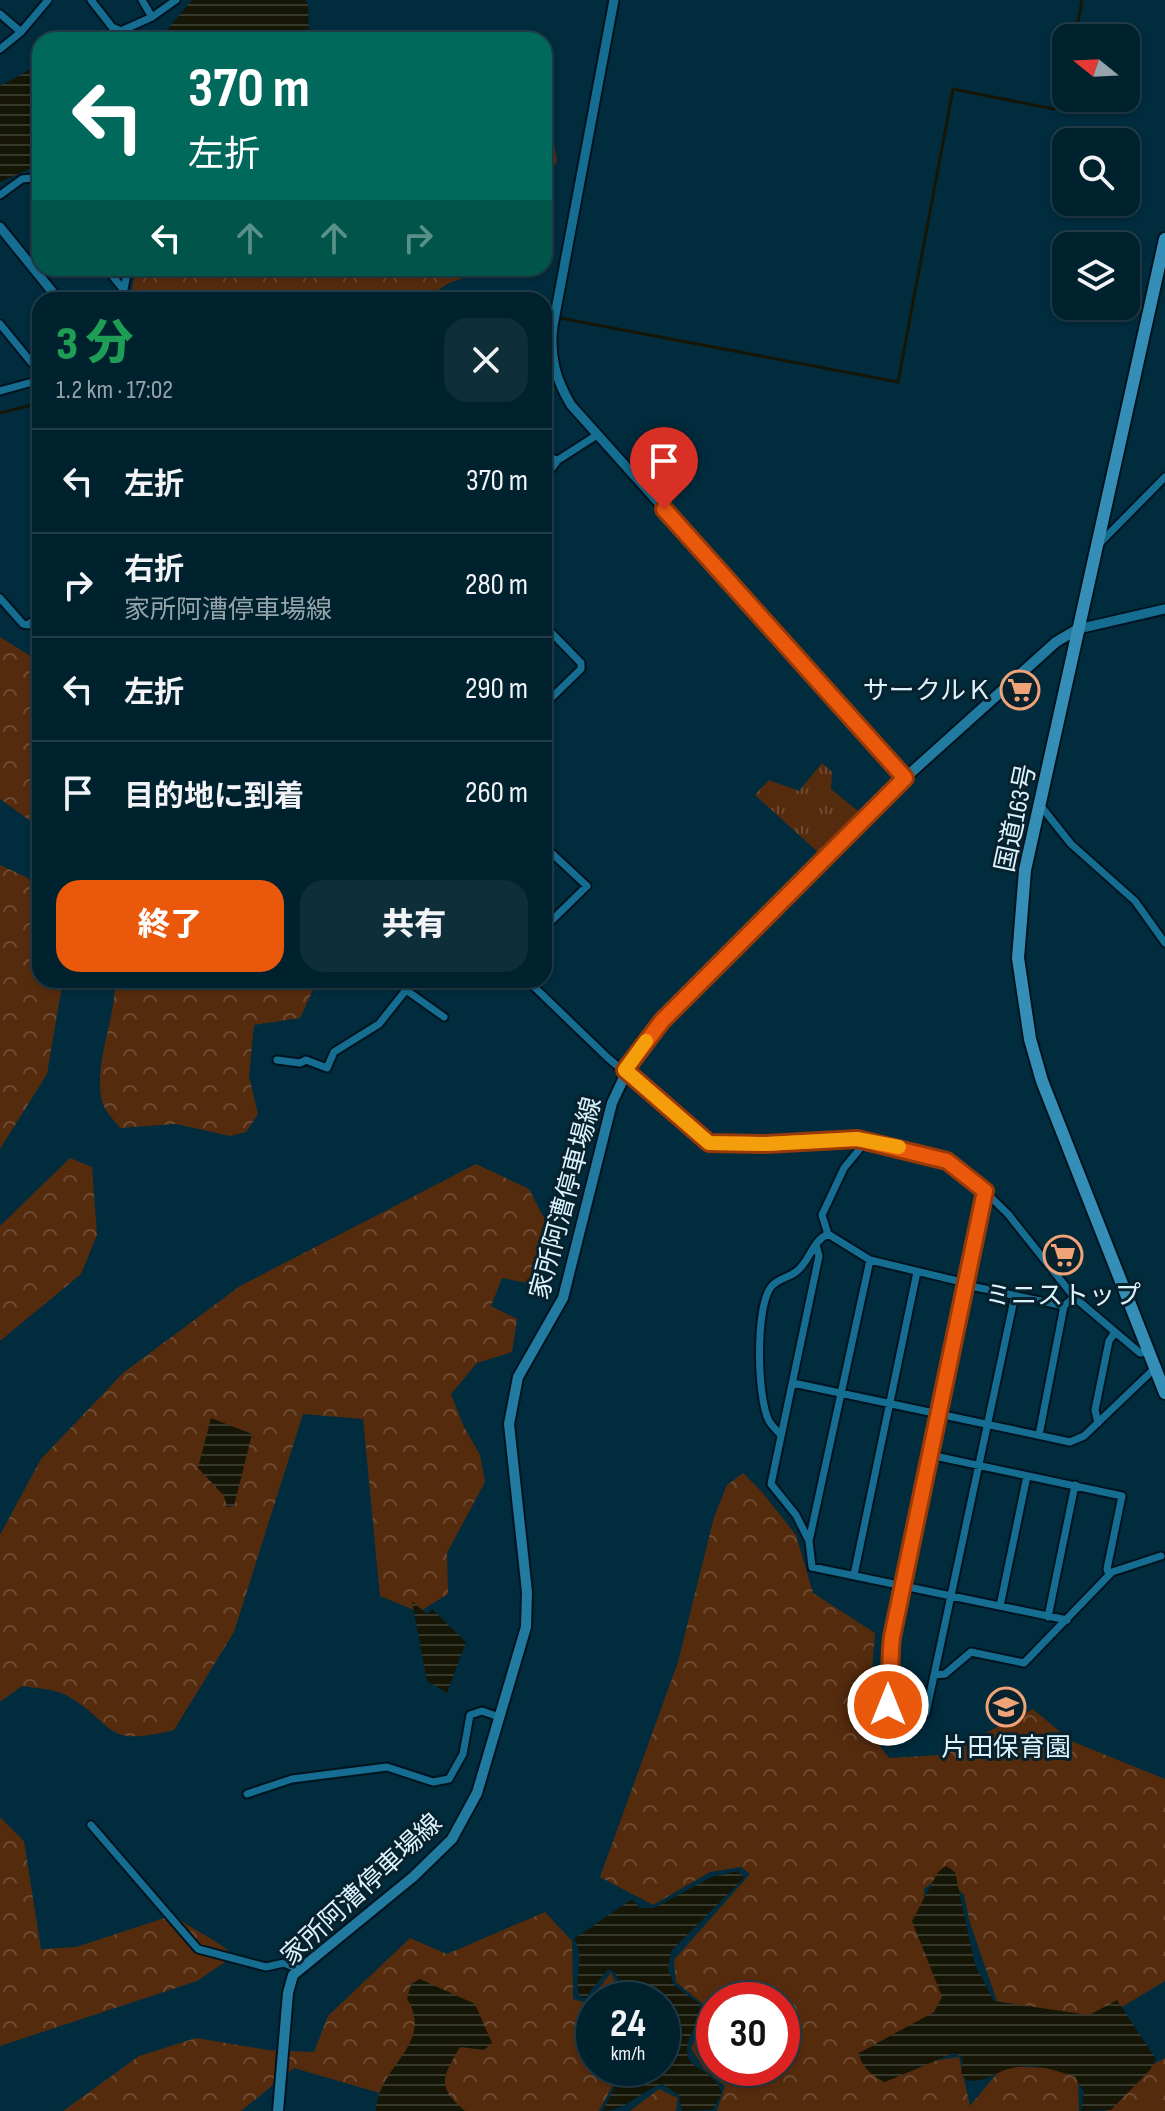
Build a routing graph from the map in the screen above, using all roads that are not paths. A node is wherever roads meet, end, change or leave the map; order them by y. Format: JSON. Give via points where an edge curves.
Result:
{"nodes":[{"id":1,"x":48,"y":0,"type":"edge"},
{"id":2,"x":91,"y":0,"type":"edge"},
{"id":3,"x":142,"y":0,"type":"edge"},
{"id":4,"x":176,"y":0,"type":"edge"},
{"id":5,"x":614,"y":0,"type":"edge"},
{"id":6,"x":0,"y":14,"type":"edge"},
{"id":7,"x":152,"y":17,"type":"junction"},
{"id":8,"x":21,"y":32,"type":"junction"},
{"id":9,"x":0,"y":49,"type":"edge"},
{"id":10,"x":32,"y":178,"type":"edge"},
{"id":11,"x":0,"y":195,"type":"edge"},
{"id":12,"x":0,"y":227,"type":"edge"},
{"id":13,"x":1165,"y":239,"type":"edge"},
{"id":14,"x":32,"y":267,"type":"edge"},
{"id":15,"x":40,"y":276,"type":"edge"},
{"id":16,"x":112,"y":276,"type":"edge"},
{"id":17,"x":126,"y":276,"type":"edge"},
{"id":18,"x":123,"y":289,"type":"junction"},
{"id":19,"x":53,"y":292,"type":"edge"},
{"id":20,"x":123,"y":292,"type":"edge"},
{"id":21,"x":0,"y":324,"type":"edge"},
{"id":22,"x":32,"y":363,"type":"edge"},
{"id":23,"x":32,"y":382,"type":"edge"},
{"id":24,"x":0,"y":391,"type":"edge"},
{"id":25,"x":597,"y":435,"type":"junction"},
{"id":26,"x":552,"y":459,"type":"edge"},
{"id":27,"x":558,"y":460,"type":"junction"},
{"id":28,"x":552,"y":468,"type":"edge"},
{"id":29,"x":1165,"y":477,"type":"edge"},
{"id":30,"x":1096,"y":547,"type":"junction"},
{"id":31,"x":0,"y":598,"type":"edge"},
{"id":32,"x":1165,"y":609,"type":"edge"},
{"id":33,"x":32,"y":621,"type":"edge"},
{"id":34,"x":1078,"y":629,"type":"junction"},
{"id":35,"x":552,"y":633,"type":"edge"},
{"id":36,"x":552,"y":697,"type":"edge"},
{"id":37,"x":905,"y":778,"type":"junction"},
{"id":38,"x":1040,"y":805,"type":"junction"},
{"id":39,"x":552,"y":853,"type":"edge"},
{"id":40,"x":552,"y":920,"type":"edge"},
{"id":41,"x":1165,"y":943,"type":"edge"},
{"id":42,"x":535,"y":988,"type":"edge"},
{"id":43,"x":444,"y":1017,"type":"dead end"},
{"id":44,"x":277,"y":1060,"type":"dead end"},
{"id":45,"x":625,"y":1070,"type":"junction"},
{"id":46,"x":867,"y":1140,"type":"junction"},
{"id":47,"x":985,"y":1191,"type":"junction"},
{"id":48,"x":828,"y":1234,"type":"junction"},
{"id":49,"x":816,"y":1245,"type":"junction"},
{"id":50,"x":870,"y":1260,"type":"junction"},
{"id":51,"x":917,"y":1272,"type":"junction"},
{"id":52,"x":966,"y":1284,"type":"junction"},
{"id":53,"x":1015,"y":1295,"type":"junction"},
{"id":54,"x":1074,"y":1297,"type":"junction"},
{"id":55,"x":1064,"y":1306,"type":"junction"},
{"id":56,"x":1115,"y":1332,"type":"junction"},
{"id":57,"x":1149,"y":1352,"type":"junction"},
{"id":58,"x":1155,"y":1368,"type":"junction"},
{"id":59,"x":793,"y":1383,"type":"junction"},
{"id":60,"x":842,"y":1393,"type":"junction"},
{"id":61,"x":1165,"y":1393,"type":"edge"},
{"id":62,"x":889,"y":1403,"type":"junction"},
{"id":63,"x":938,"y":1414,"type":"junction"},
{"id":64,"x":1098,"y":1423,"type":"junction"},
{"id":65,"x":988,"y":1424,"type":"junction"},
{"id":66,"x":781,"y":1435,"type":"junction"},
{"id":67,"x":1039,"y":1435,"type":"junction"},
{"id":68,"x":930,"y":1455,"type":"junction"},
{"id":69,"x":979,"y":1466,"type":"junction"},
{"id":70,"x":1027,"y":1476,"type":"junction"},
{"id":71,"x":1075,"y":1485,"type":"junction"},
{"id":72,"x":809,"y":1541,"type":"junction"},
{"id":73,"x":1161,"y":1556,"type":"dead end"},
{"id":74,"x":854,"y":1575,"type":"junction"},
{"id":75,"x":1109,"y":1575,"type":"junction"},
{"id":76,"x":902,"y":1586,"type":"junction"},
{"id":77,"x":951,"y":1596,"type":"junction"},
{"id":78,"x":1000,"y":1606,"type":"junction"},
{"id":79,"x":1048,"y":1617,"type":"junction"},
{"id":80,"x":1067,"y":1620,"type":"junction"},
{"id":81,"x":934,"y":1675,"type":"junction"},
{"id":82,"x":499,"y":1717,"type":"junction"},
{"id":83,"x":247,"y":1794,"type":"dead end"},
{"id":84,"x":91,"y":1825,"type":"dead end"},
{"id":85,"x":298,"y":1969,"type":"junction"},
{"id":86,"x":278,"y":2111,"type":"edge"}],
"edges":[{"from":1,"to":8,"type":"street"},
{"from":2,"to":7,"type":"street","via":[[121,31]]},
{"from":3,"to":7,"type":"street"},
{"from":4,"to":7,"type":"street"},
{"from":5,"to":25,"type":"street","via":[[552,339],[560,385]]},
{"from":6,"to":8,"type":"street"},
{"from":8,"to":9,"type":"street"},
{"from":10,"to":11,"type":"street"},
{"from":12,"to":14,"type":"street"},
{"from":13,"to":30,"type":"highway","name":"国道163号"},
{"from":15,"to":19,"type":"street"},
{"from":16,"to":18,"type":"street"},
{"from":17,"to":18,"type":"street"},
{"from":18,"to":20,"type":"street"},
{"from":21,"to":22,"type":"street"},
{"from":23,"to":24,"type":"street"},
{"from":25,"to":27,"type":"street"},
{"from":25,"to":37,"type":"street"},
{"from":26,"to":27,"type":"street"},
{"from":27,"to":28,"type":"street"},
{"from":29,"to":30,"type":"street"},
{"from":30,"to":34,"type":"highway","name":"国道163号"},
{"from":31,"to":33,"type":"street","via":[[23,624]]},
{"from":32,"to":34,"type":"street"},
{"from":34,"to":37,"type":"main road","name":"家所阿漕停車場線","via":[[1056,642]]},
{"from":34,"to":38,"type":"highway","name":"国道163号"},
{"from":35,"to":36,"type":"street","via":[[581,663]]},
{"from":37,"to":45,"type":"main road","name":"家所阿漕停車場線","via":[[662,1021]]},
{"from":38,"to":41,"type":"street","via":[[1071,844],[1135,901]]},
{"from":38,"to":57,"type":"highway","name":"国道163号","via":[[1019,926],[1025,1018],[1042,1081]]},
{"from":39,"to":40,"type":"street","via":[[587,886]]},
{"from":42,"to":45,"type":"street"},
{"from":43,"to":44,"type":"street","via":[[406,990],[379,1024],[334,1052],[327,1068],[306,1060]]},
{"from":45,"to":46,"type":"street","via":[[709,1143]]},
{"from":45,"to":82,"type":"main road","name":"家所阿漕停車場線","via":[[563,1298],[523,1365],[512,1400],[509,1424],[528,1610]]},
{"from":46,"to":47,"type":"street","via":[[947,1161]]},
{"from":46,"to":48,"type":"street","via":[[844,1168],[822,1215]]},
{"from":47,"to":52,"type":"street"},
{"from":47,"to":54,"type":"street"},
{"from":48,"to":49,"type":"street"},
{"from":48,"to":50,"type":"street"},
{"from":49,"to":59,"type":"street","via":[[819,1256]]},
{"from":49,"to":66,"type":"street","via":[[797,1271],[770,1288],[762,1316],[765,1408]]},
{"from":50,"to":51,"type":"street"},
{"from":50,"to":60,"type":"street"},
{"from":51,"to":52,"type":"street"},
{"from":51,"to":62,"type":"street"},
{"from":52,"to":53,"type":"street"},
{"from":52,"to":63,"type":"street"},
{"from":53,"to":55,"type":"street"},
{"from":53,"to":65,"type":"street"},
{"from":54,"to":55,"type":"street"},
{"from":54,"to":56,"type":"street"},
{"from":55,"to":67,"type":"street"},
{"from":56,"to":57,"type":"street","via":[[1140,1353]]},
{"from":56,"to":64,"type":"street","via":[[1095,1410]]},
{"from":57,"to":58,"type":"highway","name":"国道163号"},
{"from":58,"to":61,"type":"highway","name":"国道163号"},
{"from":58,"to":64,"type":"street"},
{"from":59,"to":60,"type":"street"},
{"from":59,"to":66,"type":"street"},
{"from":60,"to":62,"type":"street"},
{"from":60,"to":72,"type":"street"},
{"from":62,"to":63,"type":"street"},
{"from":62,"to":74,"type":"street"},
{"from":63,"to":65,"type":"street"},
{"from":63,"to":68,"type":"street"},
{"from":64,"to":67,"type":"street","via":[[1078,1441]]},
{"from":65,"to":67,"type":"street"},
{"from":65,"to":69,"type":"street"},
{"from":66,"to":72,"type":"street","via":[[771,1484],[792,1508]]},
{"from":68,"to":69,"type":"street"},
{"from":68,"to":76,"type":"street"},
{"from":69,"to":70,"type":"street"},
{"from":69,"to":77,"type":"street"},
{"from":70,"to":71,"type":"street"},
{"from":70,"to":78,"type":"street"},
{"from":71,"to":75,"type":"street","via":[[1122,1496]]},
{"from":71,"to":79,"type":"street"},
{"from":72,"to":74,"type":"street","via":[[812,1567]]},
{"from":73,"to":75,"type":"street"},
{"from":74,"to":76,"type":"street"},
{"from":75,"to":80,"type":"street"},
{"from":76,"to":77,"type":"street"},
{"from":76,"to":81,"type":"street","via":[[888,1666],[892,1713],[917,1720],[926,1713]]},
{"from":77,"to":78,"type":"street"},
{"from":77,"to":81,"type":"street"},
{"from":78,"to":79,"type":"street"},
{"from":79,"to":80,"type":"street"},
{"from":80,"to":81,"type":"street","via":[[1024,1663],[971,1652],[945,1674]]},
{"from":82,"to":83,"type":"street","via":[[482,1711],[470,1715],[458,1767],[442,1781],[387,1767],[292,1779]]},
{"from":82,"to":85,"type":"main road","name":"家所阿漕停車場線","via":[[477,1793],[452,1839]]},
{"from":84,"to":85,"type":"street","via":[[198,1949],[266,1967],[284,1963]]},
{"from":85,"to":86,"type":"main road","name":"家所阿漕停車場線","via":[[288,1993]]}]}
